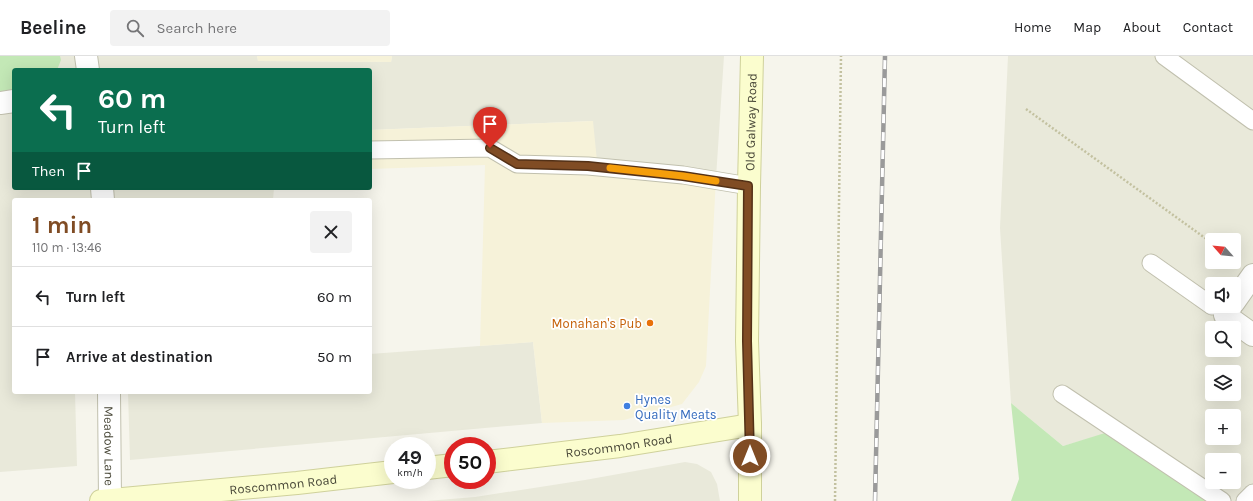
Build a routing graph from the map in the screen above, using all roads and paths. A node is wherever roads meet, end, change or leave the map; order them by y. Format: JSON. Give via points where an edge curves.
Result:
{"nodes":[{"id":1,"x":86,"y":56,"type":"edge"},
{"id":2,"x":752,"y":56,"type":"edge"},
{"id":3,"x":841,"y":56,"type":"edge"},
{"id":4,"x":1164,"y":56,"type":"edge"},
{"id":5,"x":88,"y":68,"type":"edge"},
{"id":6,"x":12,"y":101,"type":"edge"},
{"id":7,"x":0,"y":103,"type":"edge"},
{"id":8,"x":1026,"y":109,"type":"dead end"},
{"id":9,"x":1253,"y":121,"type":"edge"},
{"id":10,"x":372,"y":150,"type":"edge"},
{"id":11,"x":748,"y":186,"type":"junction"},
{"id":12,"x":1205,"y":239,"type":"edge"},
{"id":13,"x":1151,"y":262,"type":"dead end"},
{"id":14,"x":1253,"y":275,"type":"edge"},
{"id":15,"x":1241,"y":288,"type":"edge"},
{"id":16,"x":1205,"y":296,"type":"edge"},
{"id":17,"x":1229,"y":313,"type":"edge"},
{"id":18,"x":1253,"y":335,"type":"edge"},
{"id":19,"x":109,"y":394,"type":"edge"},
{"id":20,"x":1062,"y":394,"type":"dead end"},
{"id":21,"x":750,"y":426,"type":"junction"},
{"id":22,"x":496,"y":461,"type":"edge"},
{"id":23,"x":384,"y":473,"type":"edge"},
{"id":24,"x":1253,"y":493,"type":"edge"},
{"id":25,"x":106,"y":501,"type":"edge"},
{"id":26,"x":750,"y":501,"type":"edge"},
{"id":27,"x":835,"y":501,"type":"edge"},
{"id":28,"x":1222,"y":501,"type":"edge"},
{"id":29,"x":1245,"y":501,"type":"edge"}],
"edges":[{"from":1,"to":5,"type":"street"},
{"from":2,"to":11,"type":"main road","name":"Old Galway Road"},
{"from":3,"to":27,"type":"path"},
{"from":4,"to":9,"type":"lane"},
{"from":6,"to":7,"type":"street"},
{"from":8,"to":12,"type":"path"},
{"from":10,"to":11,"type":"lane","via":[[490,148],[517,164],[588,166]]},
{"from":11,"to":21,"type":"main road","name":"Old Galway Road","via":[[747,341]]},
{"from":13,"to":16,"type":"lane"},
{"from":14,"to":15,"type":"street"},
{"from":17,"to":18,"type":"street"},
{"from":19,"to":25,"type":"street","name":"Meadow Lane"},
{"from":20,"to":28,"type":"lane"},
{"from":21,"to":22,"type":"main road","name":"Roscommon Road","via":[[620,446]]},
{"from":21,"to":26,"type":"main road","name":"Old Galway Road"},
{"from":23,"to":25,"type":"main road","name":"Roscommon Road"},
{"from":24,"to":29,"type":"lane"}]}
